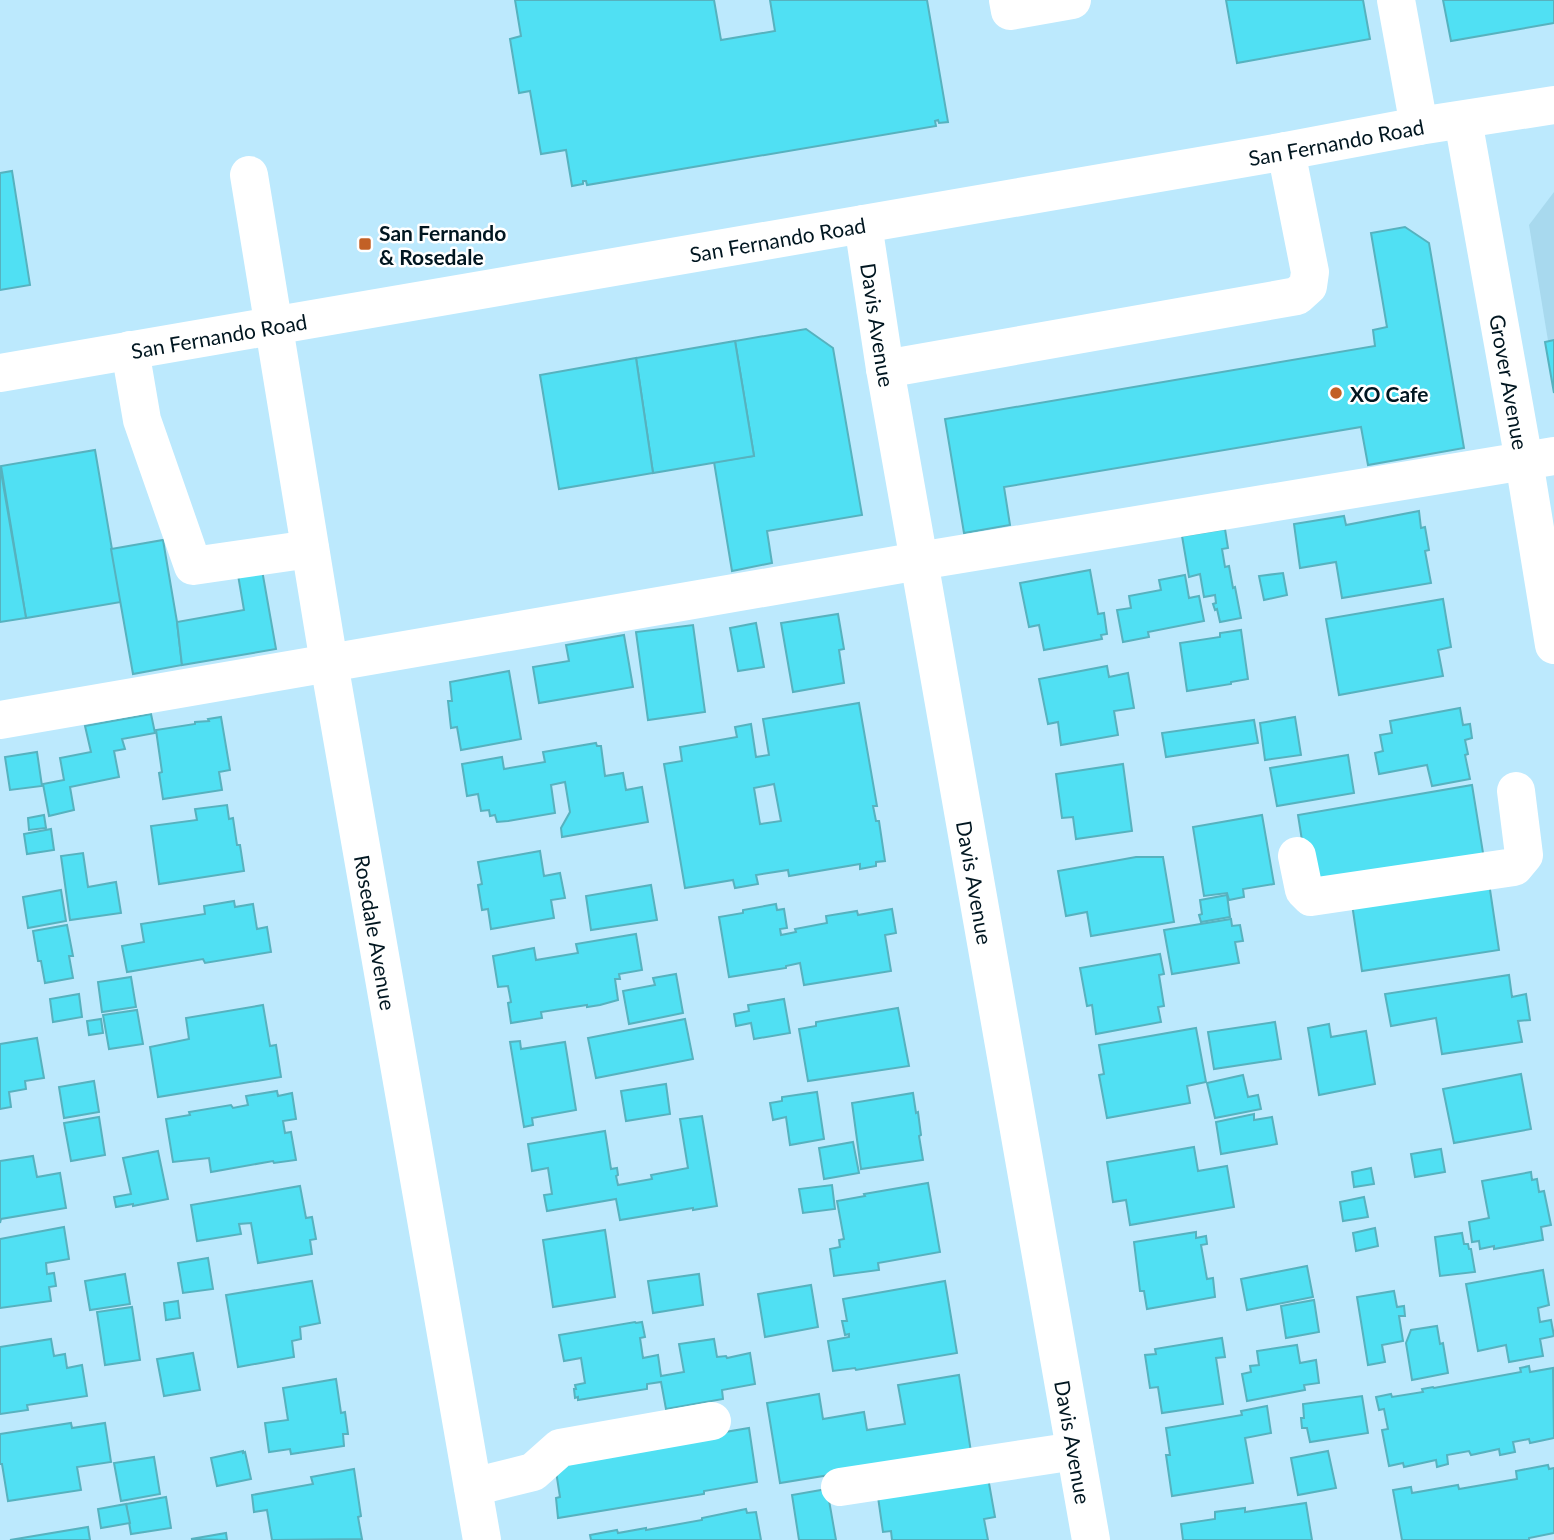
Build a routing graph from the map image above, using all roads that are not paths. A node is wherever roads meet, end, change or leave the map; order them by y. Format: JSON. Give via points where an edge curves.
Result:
{"nodes":[{"id":1,"x":1008,"y":0,"type":"edge"},
{"id":2,"x":1072,"y":0,"type":"edge"},
{"id":3,"x":1396,"y":0,"type":"edge"},
{"id":4,"x":1554,"y":105,"type":"edge"},
{"id":5,"x":1463,"y":120,"type":"junction"},
{"id":6,"x":1419,"y":126,"type":"junction"},
{"id":7,"x":1286,"y":151,"type":"junction"},
{"id":8,"x":249,"y":175,"type":"dead end"},
{"id":9,"x":863,"y":224,"type":"junction"},
{"id":10,"x":273,"y":325,"type":"junction"},
{"id":11,"x":130,"y":350,"type":"junction"},
{"id":12,"x":885,"y":369,"type":"junction"},
{"id":13,"x":0,"y":373,"type":"edge"},
{"id":14,"x":1539,"y":458,"type":"edge"},
{"id":15,"x":310,"y":549,"type":"junction"},
{"id":16,"x":919,"y":561,"type":"junction"},
{"id":17,"x":1554,"y":645,"type":"edge"},
{"id":18,"x":329,"y":663,"type":"junction"},
{"id":19,"x":0,"y":720,"type":"edge"},
{"id":20,"x":1530,"y":813,"type":"edge"},
{"id":21,"x":1297,"y":856,"type":"dead end"},
{"id":22,"x":712,"y":1421,"type":"dead end"},
{"id":23,"x":1075,"y":1451,"type":"junction"},
{"id":24,"x":473,"y":1487,"type":"junction"},
{"id":25,"x":840,"y":1487,"type":"dead end"},
{"id":26,"x":482,"y":1540,"type":"edge"},
{"id":27,"x":1091,"y":1540,"type":"edge"}],
"edges":[{"from":1,"to":2,"type":"street","via":[[1010,11]]},
{"from":3,"to":6,"type":"street"},
{"from":4,"to":5,"type":"street","name":"San Fernando Road"},
{"from":5,"to":6,"type":"street","name":"San Fernando Road"},
{"from":5,"to":14,"type":"street","name":"Grover Avenue"},
{"from":6,"to":7,"type":"street","name":"San Fernando Road"},
{"from":7,"to":9,"type":"street","name":"San Fernando Road"},
{"from":7,"to":12,"type":"street","via":[[1310,272],[1308,286],[1297,296]]},
{"from":8,"to":10,"type":"street","name":"Rosedale Avenue"},
{"from":9,"to":10,"type":"street","name":"San Fernando Road"},
{"from":9,"to":12,"type":"street","name":"Davis Avenue"},
{"from":10,"to":11,"type":"street","name":"San Fernando Road"},
{"from":10,"to":15,"type":"street","name":"Rosedale Avenue"},
{"from":11,"to":13,"type":"street","name":"San Fernando Road"},
{"from":11,"to":15,"type":"street","via":[[142,420],[193,566]]},
{"from":12,"to":16,"type":"street","name":"Davis Avenue"},
{"from":14,"to":16,"type":"street"},
{"from":14,"to":17,"type":"street","name":"Grover Avenue"},
{"from":15,"to":18,"type":"street","name":"Rosedale Avenue"},
{"from":16,"to":18,"type":"street"},
{"from":16,"to":23,"type":"street","name":"Davis Avenue"},
{"from":18,"to":19,"type":"street"},
{"from":18,"to":24,"type":"street","name":"Rosedale Avenue"},
{"from":20,"to":21,"type":"street","via":[[1524,855],[1514,867],[1311,897],[1304,890]]},
{"from":22,"to":24,"type":"street","via":[[560,1448],[533,1472]]},
{"from":23,"to":25,"type":"street"},
{"from":23,"to":27,"type":"street","name":"Davis Avenue"},
{"from":24,"to":26,"type":"street","name":"Rosedale Avenue"}]}
